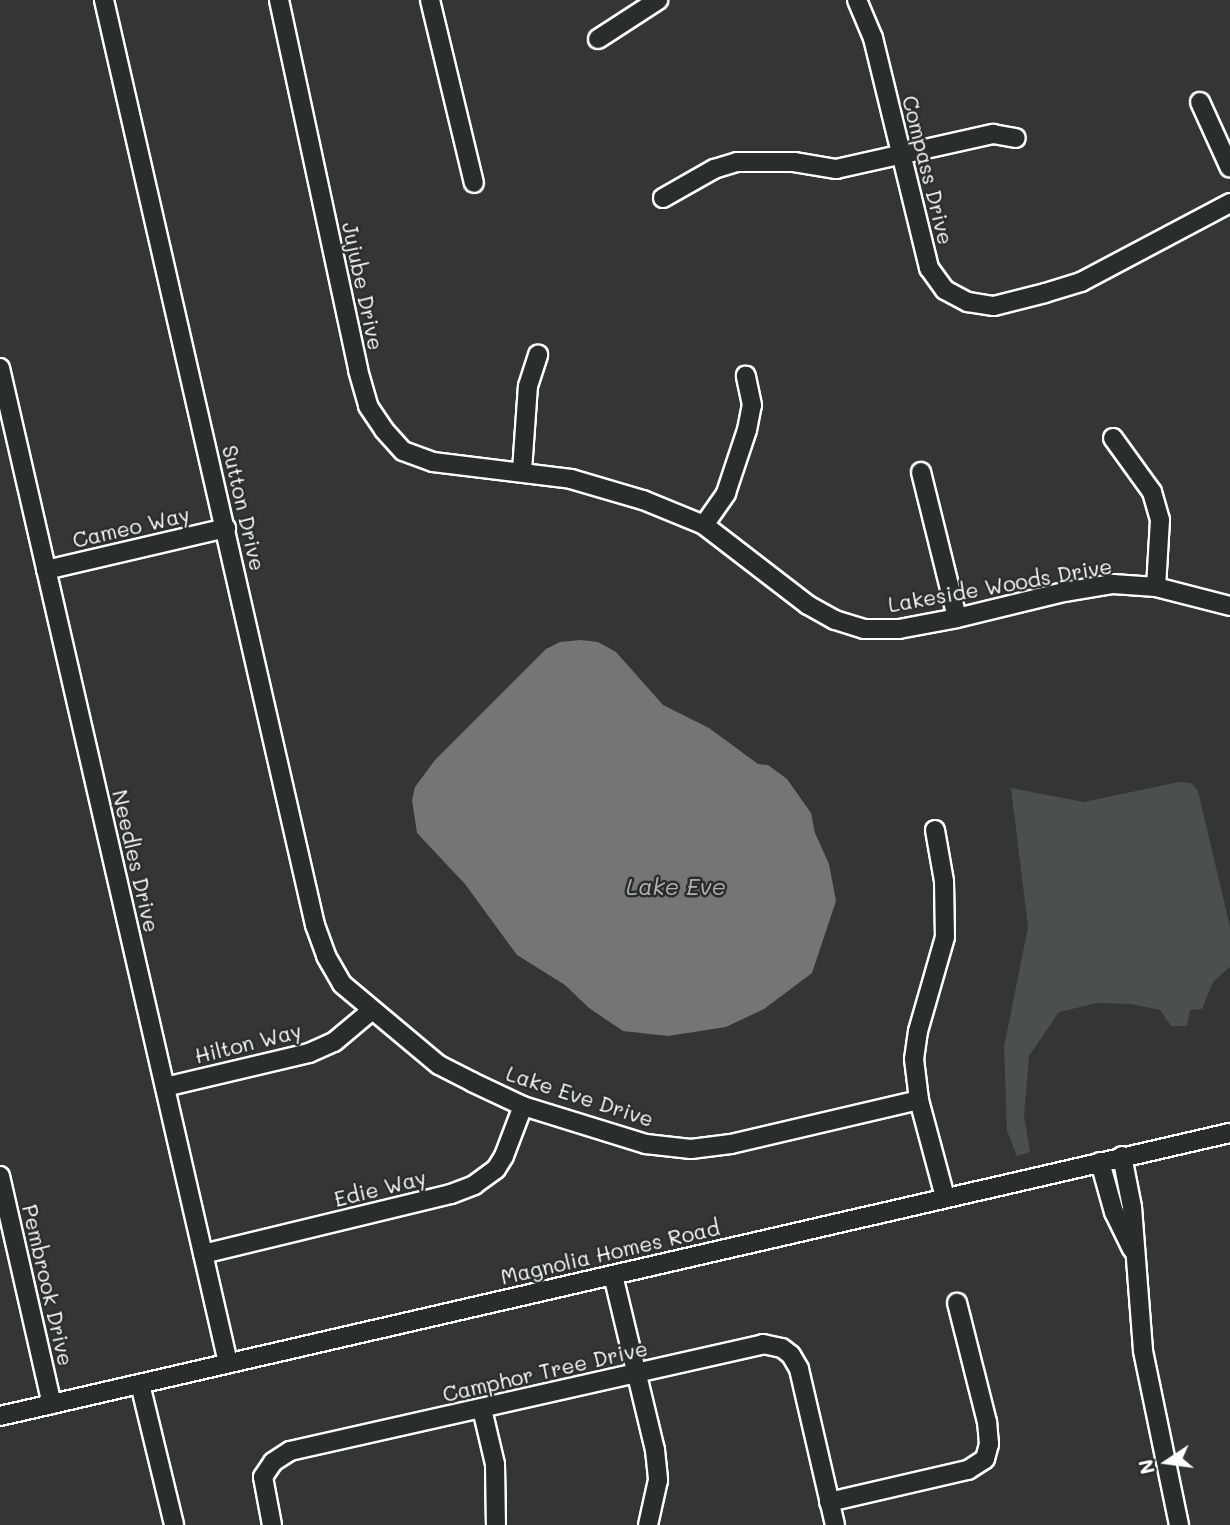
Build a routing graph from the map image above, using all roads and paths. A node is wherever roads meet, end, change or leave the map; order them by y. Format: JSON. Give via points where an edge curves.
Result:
{"nodes":[{"id":1,"x":104,"y":0,"type":"edge"},
{"id":2,"x":279,"y":0,"type":"edge"},
{"id":3,"x":430,"y":0,"type":"edge"},
{"id":4,"x":658,"y":0,"type":"edge"},
{"id":5,"x":857,"y":0,"type":"edge"},
{"id":6,"x":598,"y":39,"type":"dead end"},
{"id":7,"x":1199,"y":102,"type":"dead end"},
{"id":8,"x":1016,"y":138,"type":"dead end"},
{"id":9,"x":901,"y":155,"type":"junction"},
{"id":10,"x":1230,"y":168,"type":"edge"},
{"id":11,"x":474,"y":183,"type":"dead end"},
{"id":12,"x":663,"y":198,"type":"dead end"},
{"id":13,"x":1230,"y":203,"type":"edge"},
{"id":14,"x":538,"y":355,"type":"dead end"},
{"id":15,"x":0,"y":368,"type":"edge"},
{"id":16,"x":746,"y":376,"type":"dead end"},
{"id":17,"x":1113,"y":438,"type":"dead end"},
{"id":18,"x":522,"y":471,"type":"junction"},
{"id":19,"x":921,"y":472,"type":"dead end"},
{"id":20,"x":704,"y":525,"type":"junction"},
{"id":21,"x":226,"y":528,"type":"junction"},
{"id":22,"x":46,"y":570,"type":"junction"},
{"id":23,"x":1156,"y":587,"type":"junction"},
{"id":24,"x":1230,"y":606,"type":"edge"},
{"id":25,"x":957,"y":618,"type":"junction"},
{"id":26,"x":935,"y":830,"type":"dead end"},
{"id":27,"x":371,"y":1011,"type":"junction"},
{"id":28,"x":165,"y":1087,"type":"junction"},
{"id":29,"x":919,"y":1100,"type":"junction"},
{"id":30,"x":523,"y":1106,"type":"junction"},
{"id":31,"x":1230,"y":1132,"type":"edge"},
{"id":32,"x":1122,"y":1156,"type":"junction"},
{"id":33,"x":1100,"y":1162,"type":"junction"},
{"id":34,"x":0,"y":1176,"type":"edge"},
{"id":35,"x":1130,"y":1196,"type":"junction"},
{"id":36,"x":945,"y":1197,"type":"junction"},
{"id":37,"x":1110,"y":1201,"type":"junction"},
{"id":38,"x":203,"y":1254,"type":"junction"},
{"id":39,"x":1135,"y":1255,"type":"junction"},
{"id":40,"x":613,"y":1275,"type":"junction"},
{"id":41,"x":957,"y":1303,"type":"dead end"},
{"id":42,"x":228,"y":1363,"type":"junction"},
{"id":43,"x":638,"y":1374,"type":"junction"},
{"id":44,"x":140,"y":1384,"type":"junction"},
{"id":45,"x":52,"y":1404,"type":"junction"},
{"id":46,"x":482,"y":1409,"type":"junction"},
{"id":47,"x":0,"y":1416,"type":"edge"},
{"id":48,"x":829,"y":1502,"type":"junction"},
{"id":49,"x":174,"y":1525,"type":"edge"},
{"id":50,"x":272,"y":1525,"type":"edge"},
{"id":51,"x":496,"y":1525,"type":"edge"},
{"id":52,"x":648,"y":1525,"type":"edge"},
{"id":53,"x":835,"y":1525,"type":"edge"},
{"id":54,"x":1179,"y":1525,"type":"edge"}],
"edges":[{"from":1,"to":21,"type":"street","name":"Sutton Drive"},
{"from":2,"to":18,"type":"street","name":"Jujube Drive","via":[[368,406],[403,451],[433,462]]},
{"from":3,"to":11,"type":"street"},
{"from":4,"to":6,"type":"street"},
{"from":5,"to":9,"type":"street","name":"Compass Drive","via":[[873,38]]},
{"from":7,"to":10,"type":"street"},
{"from":8,"to":9,"type":"street","via":[[993,134]]},
{"from":9,"to":12,"type":"street","via":[[836,169],[794,162],[737,162],[714,169]]},
{"from":9,"to":13,"type":"street","name":"Compass Drive","via":[[929,268],[945,290],[968,302],[994,306],[1081,282]]},
{"from":14,"to":18,"type":"street","via":[[528,386]]},
{"from":15,"to":22,"type":"street","name":"Needles Drive"},
{"from":16,"to":20,"type":"street","via":[[752,405],[740,454],[726,493]]},
{"from":17,"to":23,"type":"street","via":[[1152,492],[1160,520]]},
{"from":18,"to":20,"type":"street","name":"Lakeside Woods Drive","via":[[643,500]]},
{"from":19,"to":25,"type":"street"},
{"from":20,"to":25,"type":"street","name":"Lakeside Woods Drive","via":[[808,605],[835,620],[864,629],[899,629]]},
{"from":21,"to":22,"type":"street","name":"Cameo Way"},
{"from":21,"to":27,"type":"street","name":"Sutton Drive","via":[[315,925],[342,984]]},
{"from":22,"to":28,"type":"street","name":"Needles Drive"},
{"from":23,"to":24,"type":"street","name":"Lakeside Woods Drive"},
{"from":23,"to":25,"type":"street","name":"Lakeside Woods Drive","via":[[1113,584]]},
{"from":26,"to":29,"type":"street","via":[[944,881],[945,937],[918,1031],[914,1059]]},
{"from":27,"to":28,"type":"street","name":"Hilton Way","via":[[334,1042],[309,1054]]},
{"from":27,"to":30,"type":"street","name":"Lake Eve Drive","via":[[439,1065]]},
{"from":28,"to":38,"type":"street","name":"Needles Drive"},
{"from":29,"to":30,"type":"street","name":"Lake Eve Drive","via":[[731,1144],[691,1149],[646,1144]]},
{"from":29,"to":36,"type":"street"},
{"from":30,"to":38,"type":"street","name":"Edie Way","via":[[496,1169],[474,1185]]},
{"from":31,"to":32,"type":"street","name":"Magnolia Homes Road"},
{"from":32,"to":33,"type":"street","name":"Magnolia Homes Road"},
{"from":32,"to":35,"type":"street"},
{"from":33,"to":36,"type":"street","name":"Magnolia Homes Road"},
{"from":33,"to":37,"type":"street"},
{"from":34,"to":45,"type":"street","name":"Pembrook Drive"},
{"from":35,"to":37,"type":"street"},
{"from":35,"to":39,"type":"street"},
{"from":36,"to":40,"type":"street","name":"Magnolia Homes Road"},
{"from":37,"to":39,"type":"street"},
{"from":38,"to":42,"type":"street","name":"Needles Drive"},
{"from":39,"to":54,"type":"street","via":[[1143,1351]]},
{"from":40,"to":42,"type":"street","name":"Magnolia Homes Road"},
{"from":40,"to":43,"type":"street"},
{"from":41,"to":48,"type":"street","via":[[987,1422],[985,1459],[968,1470]]},
{"from":42,"to":44,"type":"street","name":"Magnolia Homes Road"},
{"from":43,"to":46,"type":"street","name":"Camphor Tree Drive"},
{"from":43,"to":48,"type":"street","name":"Camphor Tree Drive","via":[[763,1344],[782,1348],[799,1369]]},
{"from":43,"to":52,"type":"street","via":[[658,1480]]},
{"from":44,"to":45,"type":"street","name":"Magnolia Homes Road"},
{"from":44,"to":49,"type":"street"},
{"from":45,"to":47,"type":"street","name":"Magnolia Homes Road"},
{"from":46,"to":50,"type":"street","name":"Camphor Tree Drive","via":[[290,1451],[263,1477]]},
{"from":46,"to":51,"type":"street","via":[[495,1464]]},
{"from":48,"to":53,"type":"street"}]}
